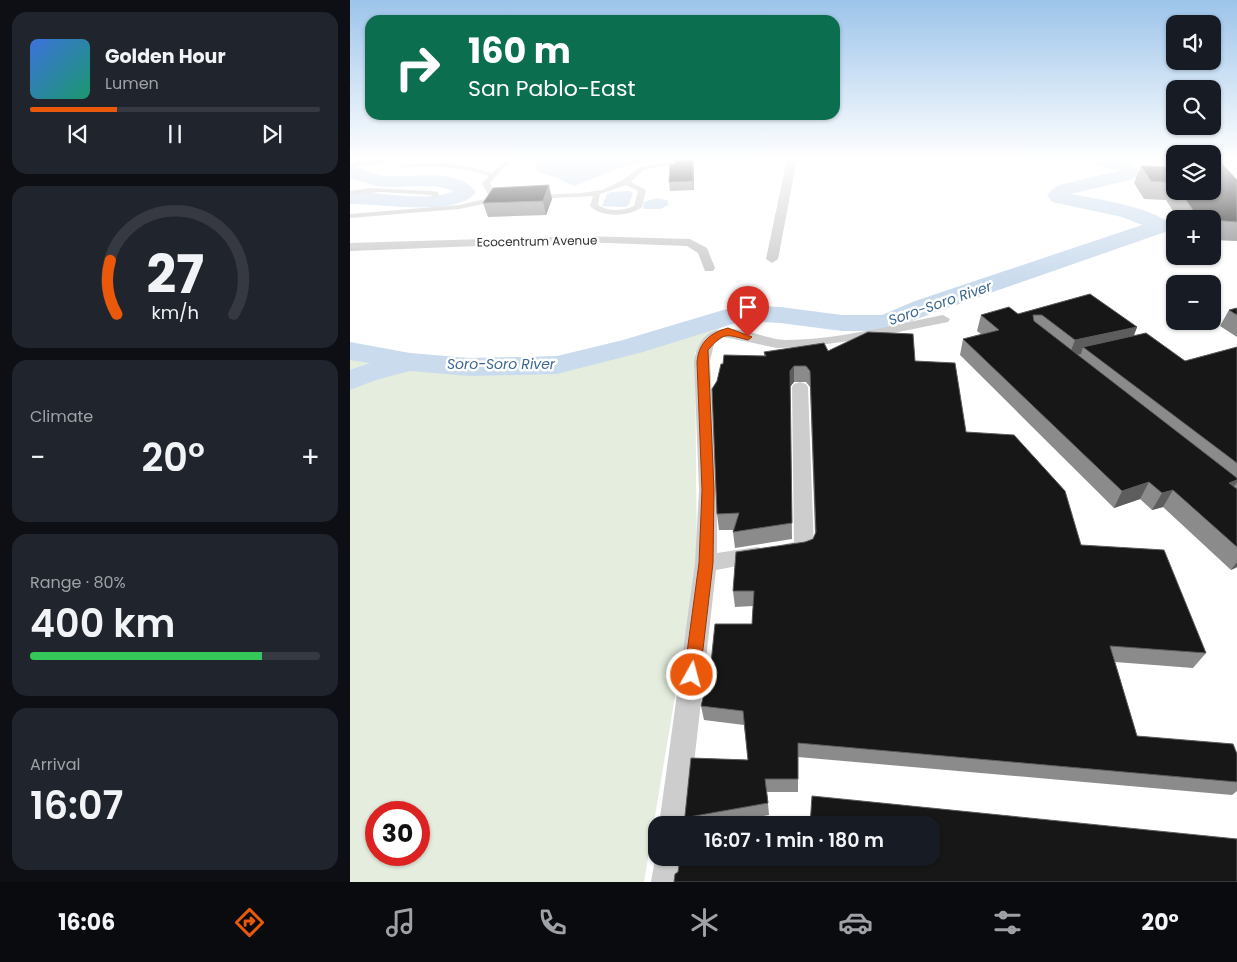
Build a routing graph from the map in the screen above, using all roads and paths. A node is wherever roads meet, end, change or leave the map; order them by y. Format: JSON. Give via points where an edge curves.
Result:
{"nodes":[{"id":1,"x":486,"y":200,"type":"edge"},
{"id":2,"x":595,"y":200,"type":"edge"},
{"id":3,"x":639,"y":200,"type":"edge"},
{"id":4,"x":784,"y":200,"type":"edge"},
{"id":5,"x":350,"y":216,"type":"edge"},
{"id":6,"x":350,"y":247,"type":"edge"},
{"id":7,"x":772,"y":259,"type":"dead end"},
{"id":8,"x":709,"y":268,"type":"dead end"},
{"id":9,"x":943,"y":320,"type":"dead end"},
{"id":10,"x":800,"y":387,"type":"dead end"},
{"id":11,"x":706,"y":563,"type":"junction"},
{"id":12,"x":674,"y":816,"type":"edge"},
{"id":13,"x":668,"y":866,"type":"edge"},
{"id":14,"x":666,"y":882,"type":"edge"}],
"edges":[{"from":1,"to":5,"type":"street","via":[[459,207]]},
{"from":2,"to":3,"type":"street","via":[[594,206],[598,210],[632,210]]},
{"from":4,"to":7,"type":"street"},
{"from":6,"to":8,"type":"street","name":"Ecocentrum Avenue","via":[[582,239],[690,243],[703,251]]},
{"from":9,"to":11,"type":"street","via":[[806,343],[775,344],[728,331],[711,339],[703,350],[702,362],[708,490]]},
{"from":10,"to":11,"type":"street","via":[[804,548]]},
{"from":11,"to":12,"type":"street"},
{"from":13,"to":14,"type":"street"}]}
